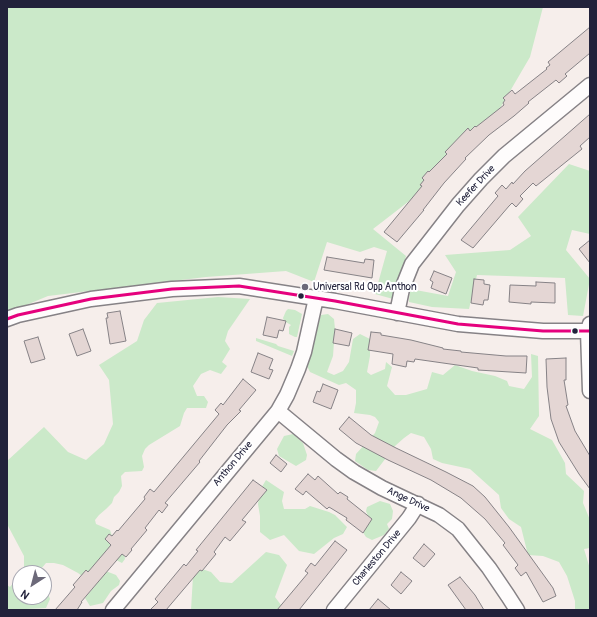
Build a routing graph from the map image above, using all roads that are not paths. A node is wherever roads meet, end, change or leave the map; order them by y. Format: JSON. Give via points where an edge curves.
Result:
{"nodes":[{"id":1,"x":590,"y":85,"type":"edge"},
{"id":2,"x":316,"y":298,"type":"junction"},
{"id":3,"x":397,"y":314,"type":"junction"},
{"id":4,"x":7,"y":320,"type":"edge"},
{"id":5,"x":589,"y":329,"type":"edge"},
{"id":6,"x":590,"y":391,"type":"edge"},
{"id":7,"x":278,"y":410,"type":"junction"},
{"id":8,"x":418,"y":504,"type":"junction"},
{"id":9,"x":113,"y":610,"type":"edge"},
{"id":10,"x":334,"y":610,"type":"edge"},
{"id":11,"x":517,"y":610,"type":"edge"}],
"edges":[{"from":1,"to":3,"type":"street","name":"Keefer Drive","via":[[504,156],[458,205],[412,264],[402,289]]},
{"from":2,"to":3,"type":"street"},
{"from":2,"to":4,"type":"street","via":[[239,286],[172,289],[91,299],[18,315]]},
{"from":2,"to":7,"type":"street","name":"Anthon Drive","via":[[304,352],[287,395]]},
{"from":3,"to":5,"type":"street","via":[[502,328],[543,331]]},
{"from":5,"to":6,"type":"street"},
{"from":7,"to":8,"type":"street","name":"Ange Drive","via":[[354,472]]},
{"from":7,"to":9,"type":"street","name":"Anthon Drive"},
{"from":8,"to":10,"type":"street","name":"Charleston Drive"},
{"from":8,"to":11,"type":"street","name":"Ange Drive","via":[[458,529],[489,568]]}]}
